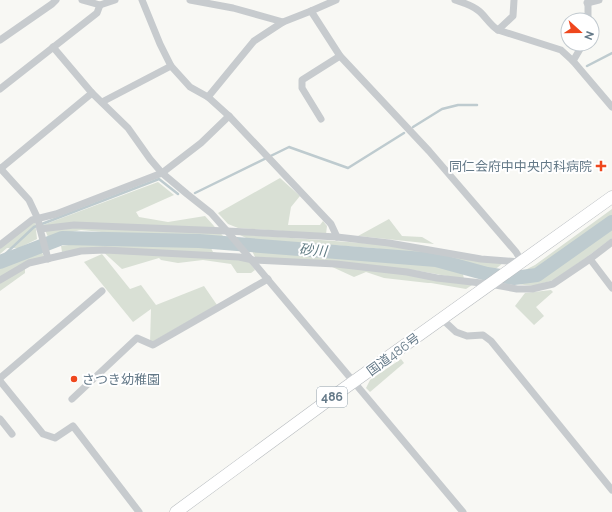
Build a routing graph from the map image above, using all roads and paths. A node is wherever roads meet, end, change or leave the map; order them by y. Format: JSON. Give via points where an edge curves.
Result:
{"nodes":[{"id":1,"x":56,"y":0,"type":"edge"},
{"id":2,"x":82,"y":0,"type":"edge"},
{"id":3,"x":115,"y":0,"type":"edge"},
{"id":4,"x":142,"y":0,"type":"edge"},
{"id":5,"x":190,"y":0,"type":"edge"},
{"id":6,"x":336,"y":0,"type":"edge"},
{"id":7,"x":455,"y":0,"type":"edge"},
{"id":8,"x":514,"y":0,"type":"edge"},
{"id":9,"x":599,"y":0,"type":"edge"},
{"id":10,"x":587,"y":2,"type":"edge"},
{"id":11,"x":100,"y":6,"type":"junction"},
{"id":12,"x":310,"y":12,"type":"junction"},
{"id":13,"x":588,"y":12,"type":"edge"},
{"id":14,"x":283,"y":22,"type":"junction"},
{"id":15,"x":498,"y":30,"type":"junction"},
{"id":16,"x":0,"y":40,"type":"edge"},
{"id":17,"x":53,"y":47,"type":"junction"},
{"id":18,"x":578,"y":52,"type":"edge"},
{"id":19,"x":340,"y":56,"type":"junction"},
{"id":20,"x":573,"y":61,"type":"junction"},
{"id":21,"x":171,"y":66,"type":"junction"},
{"id":22,"x":0,"y":90,"type":"edge"},
{"id":23,"x":92,"y":93,"type":"junction"},
{"id":24,"x":208,"y":98,"type":"junction"},
{"id":25,"x":102,"y":102,"type":"junction"},
{"id":26,"x":612,"y":107,"type":"edge"},
{"id":27,"x":229,"y":116,"type":"junction"},
{"id":28,"x":321,"y":119,"type":"dead end"},
{"id":29,"x":0,"y":168,"type":"edge"},
{"id":30,"x":162,"y":173,"type":"junction"},
{"id":31,"x":612,"y":197,"type":"edge"},
{"id":32,"x":38,"y":219,"type":"junction"},
{"id":33,"x":40,"y":230,"type":"junction"},
{"id":34,"x":227,"y":231,"type":"junction"},
{"id":35,"x":338,"y":237,"type":"junction"},
{"id":36,"x":612,"y":242,"type":"edge"},
{"id":37,"x":0,"y":245,"type":"edge"},
{"id":38,"x":48,"y":259,"type":"junction"},
{"id":39,"x":590,"y":259,"type":"junction"},
{"id":40,"x":252,"y":260,"type":"junction"},
{"id":41,"x":518,"y":265,"type":"junction"},
{"id":42,"x":268,"y":279,"type":"junction"},
{"id":43,"x":0,"y":280,"type":"edge"},
{"id":44,"x":490,"y":284,"type":"junction"},
{"id":45,"x":612,"y":288,"type":"edge"},
{"id":46,"x":102,"y":291,"type":"dead end"},
{"id":47,"x":442,"y":319,"type":"junction"},
{"id":48,"x":0,"y":380,"type":"edge"},
{"id":49,"x":353,"y":382,"type":"junction"},
{"id":50,"x":72,"y":399,"type":"dead end"},
{"id":51,"x":0,"y":419,"type":"edge"},
{"id":52,"x":12,"y":434,"type":"dead end"},
{"id":53,"x":612,"y":490,"type":"edge"},
{"id":54,"x":188,"y":508,"type":"edge"},
{"id":55,"x":139,"y":512,"type":"edge"},
{"id":56,"x":176,"y":512,"type":"edge"},
{"id":57,"x":463,"y":512,"type":"edge"}],
"edges":[{"from":1,"to":16,"type":"street"},
{"from":2,"to":11,"type":"street"},
{"from":3,"to":11,"type":"street"},
{"from":4,"to":21,"type":"street"},
{"from":5,"to":14,"type":"street"},
{"from":6,"to":12,"type":"street"},
{"from":7,"to":15,"type":"street","via":[[480,11]]},
{"from":8,"to":15,"type":"street","via":[[513,16]]},
{"from":9,"to":10,"type":"street"},
{"from":10,"to":13,"type":"street"},
{"from":11,"to":17,"type":"street","via":[[97,13]]},
{"from":12,"to":14,"type":"street"},
{"from":12,"to":19,"type":"street"},
{"from":14,"to":24,"type":"street","via":[[254,41]]},
{"from":15,"to":20,"type":"street","via":[[561,50]]},
{"from":17,"to":22,"type":"street"},
{"from":17,"to":23,"type":"street"},
{"from":18,"to":20,"type":"street"},
{"from":19,"to":28,"type":"street","via":[[302,80],[302,88]]},
{"from":19,"to":41,"type":"street","via":[[429,151],[516,252]]},
{"from":20,"to":26,"type":"street"},
{"from":21,"to":24,"type":"street","via":[[190,87]]},
{"from":21,"to":25,"type":"street"},
{"from":23,"to":25,"type":"street"},
{"from":23,"to":29,"type":"street"},
{"from":24,"to":27,"type":"street"},
{"from":25,"to":30,"type":"street","via":[[128,128]]},
{"from":27,"to":30,"type":"street","via":[[201,143]]},
{"from":27,"to":35,"type":"street","via":[[331,224]]},
{"from":29,"to":32,"type":"street","via":[[29,200]]},
{"from":30,"to":32,"type":"street"},
{"from":30,"to":34,"type":"street","via":[[211,213]]},
{"from":31,"to":41,"type":"highway","name":"国道486号","number":"486"},
{"from":32,"to":33,"type":"street"},
{"from":32,"to":37,"type":"street","via":[[32,220]]},
{"from":33,"to":34,"type":"street","via":[[74,224]]},
{"from":33,"to":38,"type":"street"},
{"from":34,"to":35,"type":"street"},
{"from":34,"to":40,"type":"street"},
{"from":35,"to":41,"type":"street"},
{"from":36,"to":39,"type":"street"},
{"from":38,"to":40,"type":"street","via":[[81,251],[105,250],[240,257]]},
{"from":38,"to":43,"type":"street","via":[[29,263]]},
{"from":39,"to":44,"type":"street","via":[[553,284],[532,289]]},
{"from":39,"to":45,"type":"street"},
{"from":40,"to":42,"type":"street"},
{"from":40,"to":44,"type":"street","via":[[336,264]]},
{"from":41,"to":44,"type":"highway","name":"国道486号","number":"486"},
{"from":42,"to":49,"type":"street"},
{"from":42,"to":50,"type":"street","via":[[153,345],[137,338]]},
{"from":44,"to":47,"type":"highway","name":"国道486号","number":"486"},
{"from":46,"to":48,"type":"street"},
{"from":47,"to":49,"type":"highway","name":"国道486号","number":"486"},
{"from":47,"to":53,"type":"street","via":[[456,332],[467,336],[483,335],[491,341]]},
{"from":48,"to":55,"type":"street","via":[[43,434],[55,438],[73,426]]},
{"from":49,"to":54,"type":"highway","name":"国道486号","number":"486"},
{"from":49,"to":57,"type":"street"},
{"from":51,"to":52,"type":"street"},
{"from":54,"to":56,"type":"highway","name":"国道486号","number":"486"}]}
